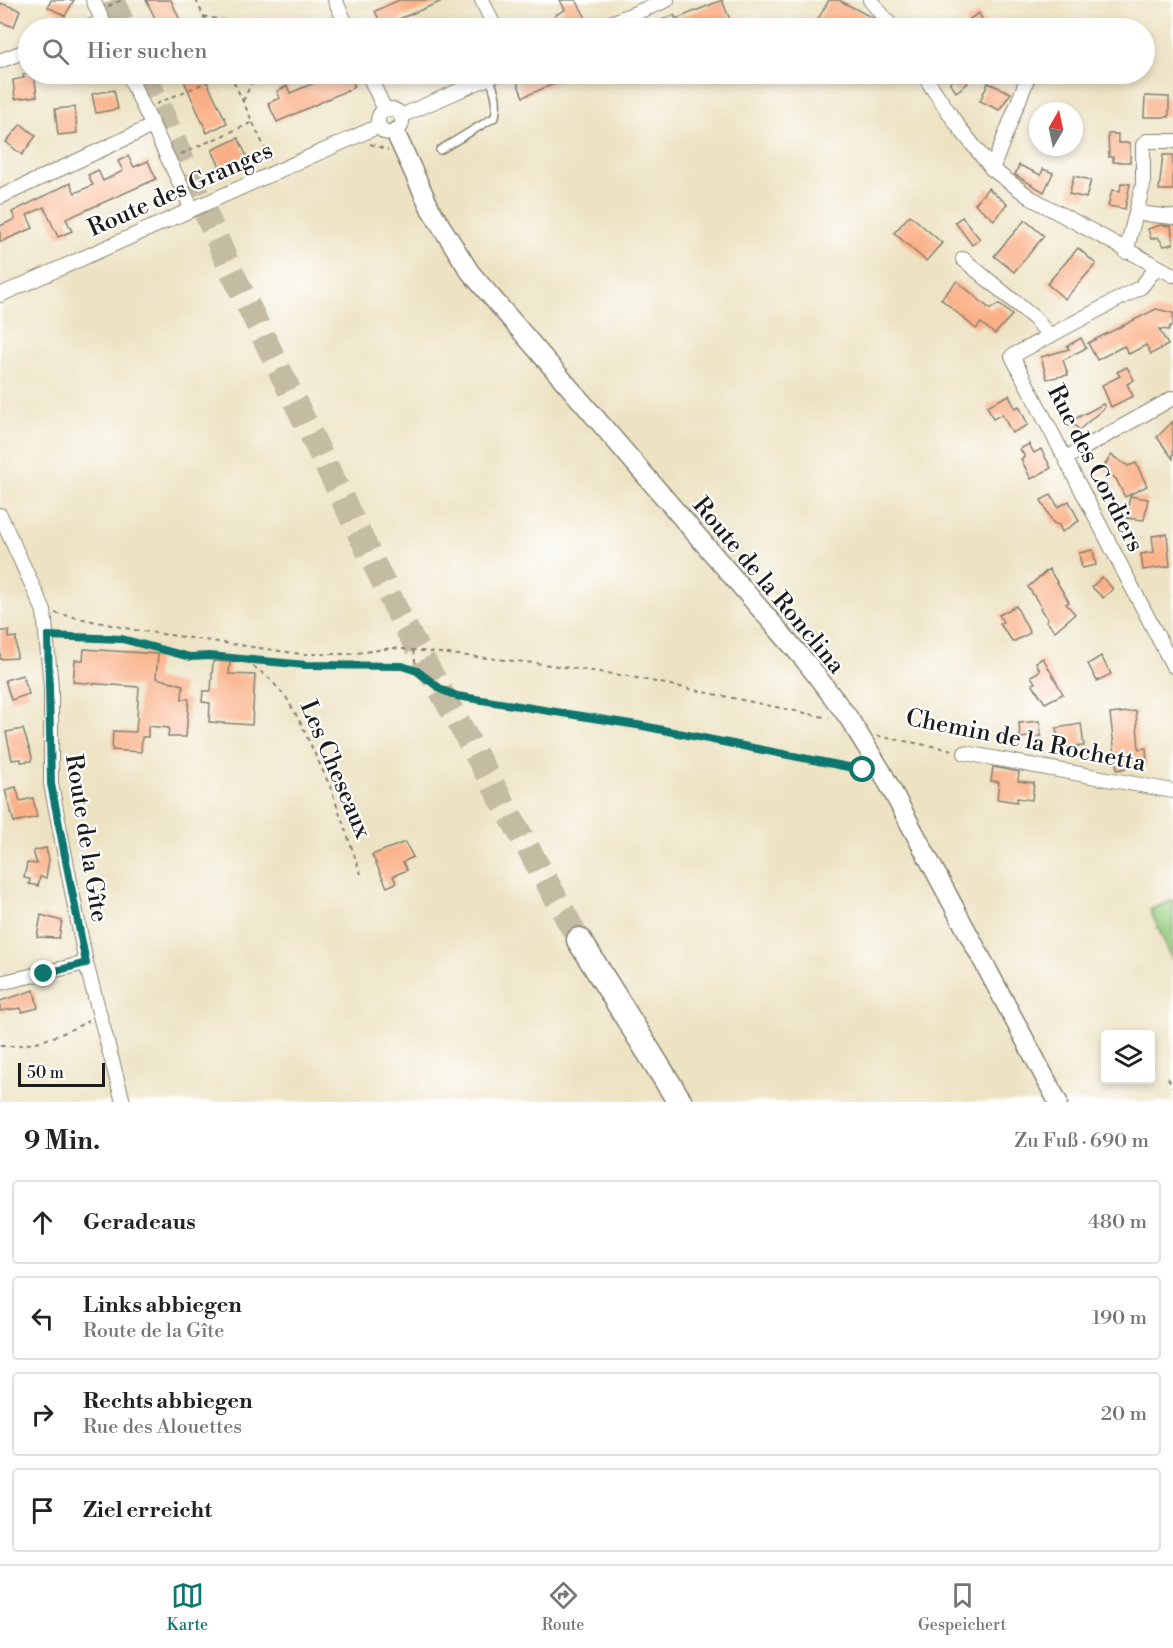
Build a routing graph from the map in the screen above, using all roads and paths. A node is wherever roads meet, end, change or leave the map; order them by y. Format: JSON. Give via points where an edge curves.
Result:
{"nodes":[{"id":1,"x":122,"y":0,"type":"edge"},
{"id":2,"x":196,"y":0,"type":"edge"},
{"id":3,"x":335,"y":0,"type":"edge"},
{"id":4,"x":482,"y":0,"type":"edge"},
{"id":5,"x":667,"y":0,"type":"edge"},
{"id":6,"x":870,"y":0,"type":"edge"},
{"id":7,"x":102,"y":14,"type":"edge"},
{"id":8,"x":203,"y":16,"type":"joint"},
{"id":9,"x":212,"y":18,"type":"edge"},
{"id":10,"x":343,"y":18,"type":"edge"},
{"id":11,"x":490,"y":18,"type":"edge"},
{"id":12,"x":623,"y":18,"type":"edge"},
{"id":13,"x":885,"y":18,"type":"edge"},
{"id":14,"x":18,"y":54,"type":"edge"},
{"id":15,"x":0,"y":61,"type":"edge"},
{"id":16,"x":133,"y":84,"type":"edge"},
{"id":17,"x":202,"y":84,"type":"edge"},
{"id":18,"x":235,"y":84,"type":"edge"},
{"id":19,"x":251,"y":84,"type":"edge"},
{"id":20,"x":373,"y":84,"type":"edge"},
{"id":21,"x":476,"y":84,"type":"edge"},
{"id":22,"x":494,"y":84,"type":"edge"},
{"id":23,"x":930,"y":84,"type":"edge"},
{"id":24,"x":1025,"y":84,"type":"edge"},
{"id":25,"x":243,"y":101,"type":"junction"},
{"id":26,"x":150,"y":107,"type":"dead end"},
{"id":27,"x":253,"y":122,"type":"junction"},
{"id":28,"x":392,"y":125,"type":"junction"},
{"id":29,"x":152,"y":126,"type":"junction"},
{"id":30,"x":1173,"y":141,"type":"edge"},
{"id":31,"x":440,"y":150,"type":"dead end"},
{"id":32,"x":173,"y":158,"type":"dead end"},
{"id":33,"x":274,"y":166,"type":"dead end"},
{"id":34,"x":992,"y":169,"type":"junction"},
{"id":35,"x":0,"y":197,"type":"edge"},
{"id":36,"x":192,"y":209,"type":"junction"},
{"id":37,"x":1137,"y":213,"type":"junction"},
{"id":38,"x":1173,"y":217,"type":"edge"},
{"id":39,"x":1126,"y":252,"type":"junction"},
{"id":40,"x":963,"y":259,"type":"dead end"},
{"id":41,"x":1157,"y":267,"type":"junction"},
{"id":42,"x":1173,"y":275,"type":"edge"},
{"id":43,"x":0,"y":295,"type":"edge"},
{"id":44,"x":1050,"y":336,"type":"junction"},
{"id":45,"x":1173,"y":398,"type":"edge"},
{"id":46,"x":1066,"y":458,"type":"junction"},
{"id":47,"x":0,"y":515,"type":"edge"},
{"id":48,"x":44,"y":611,"type":"junction"},
{"id":49,"x":48,"y":636,"type":"junction"},
{"id":50,"x":413,"y":650,"type":"junction"},
{"id":51,"x":244,"y":659,"type":"junction"},
{"id":52,"x":1173,"y":666,"type":"edge"},
{"id":53,"x":417,"y":671,"type":"junction"},
{"id":54,"x":848,"y":717,"type":"junction"},
{"id":55,"x":871,"y":735,"type":"dead end"},
{"id":56,"x":965,"y":753,"type":"joint"},
{"id":57,"x":881,"y":770,"type":"junction"},
{"id":58,"x":1173,"y":791,"type":"edge"},
{"id":59,"x":361,"y":874,"type":"dead end"},
{"id":60,"x":579,"y":940,"type":"tunnel mouth"},
{"id":61,"x":86,"y":963,"type":"junction"},
{"id":62,"x":0,"y":983,"type":"edge"},
{"id":63,"x":101,"y":1014,"type":"junction"},
{"id":64,"x":0,"y":1046,"type":"edge"},
{"id":65,"x":1168,"y":1078,"type":"dead end"},
{"id":66,"x":1172,"y":1085,"type":"edge"},
{"id":67,"x":123,"y":1102,"type":"edge"},
{"id":68,"x":680,"y":1102,"type":"edge"},
{"id":69,"x":1058,"y":1102,"type":"edge"}],
"edges":[{"from":1,"to":7,"type":"path"},
{"from":2,"to":8,"type":"path"},
{"from":3,"to":10,"type":"street"},
{"from":4,"to":11,"type":"street"},
{"from":5,"to":12,"type":"street"},
{"from":6,"to":13,"type":"street"},
{"from":8,"to":9,"type":"path"},
{"from":14,"to":15,"type":"street"},
{"from":16,"to":29,"type":"street"},
{"from":17,"to":26,"type":"path"},
{"from":18,"to":25,"type":"path"},
{"from":19,"to":25,"type":"path"},
{"from":20,"to":28,"type":"street","via":[[386,110],[393,109]]},
{"from":21,"to":28,"type":"street","name":"Route des Granges"},
{"from":22,"to":31,"type":"lane","via":[[495,117]]},
{"from":23,"to":34,"type":"street"},
{"from":24,"to":34,"type":"street"},
{"from":25,"to":27,"type":"path"},
{"from":27,"to":32,"type":"path"},
{"from":27,"to":33,"type":"path"},
{"from":28,"to":36,"type":"street","name":"Route des Granges"},
{"from":28,"to":54,"type":"street","name":"Route de la Ronclina","via":[[431,210],[470,272],[806,662]]},
{"from":29,"to":35,"type":"street"},
{"from":29,"to":36,"type":"street"},
{"from":30,"to":37,"type":"street","via":[[1147,141],[1143,146],[1143,185]]},
{"from":34,"to":39,"type":"street","via":[[1031,198]]},
{"from":36,"to":43,"type":"street","name":"Route des Granges"},
{"from":37,"to":38,"type":"street"},
{"from":37,"to":39,"type":"street"},
{"from":39,"to":41,"type":"street"},
{"from":40,"to":44,"type":"street"},
{"from":41,"to":42,"type":"street"},
{"from":41,"to":44,"type":"street","via":[[1141,287]]},
{"from":44,"to":46,"type":"street","name":"Rue des Cordiers","via":[[1012,356]]},
{"from":45,"to":46,"type":"street"},
{"from":46,"to":52,"type":"street","name":"Rue des Cordiers"},
{"from":47,"to":48,"type":"street","name":"Route de la Gîte"},
{"from":48,"to":49,"type":"street","name":"Route de la Gîte"},
{"from":48,"to":50,"type":"path","via":[[135,630],[292,653]]},
{"from":49,"to":51,"type":"path","via":[[122,639],[190,657]]},
{"from":49,"to":61,"type":"street","name":"Route de la Gîte","via":[[51,784]]},
{"from":50,"to":53,"type":"path"},
{"from":50,"to":54,"type":"path","via":[[617,675],[842,721]]},
{"from":51,"to":53,"type":"path","via":[[306,665],[402,666]]},
{"from":51,"to":59,"type":"path","name":"Les Cheseaux","via":[[275,684],[300,720],[330,786]]},
{"from":53,"to":57,"type":"path","via":[[457,696],[643,726],[863,770]]},
{"from":54,"to":57,"type":"street","name":"Route de la Ronclina"},
{"from":55,"to":56,"type":"path","name":"Chemin de la Rochetta"},
{"from":56,"to":58,"type":"street","name":"Chemin de la Rochetta"},
{"from":57,"to":69,"type":"street","name":"Route de la Ronclina"},
{"from":60,"to":68,"type":"highway"},
{"from":61,"to":62,"type":"street"},
{"from":61,"to":63,"type":"street","name":"Route de la Gîte"},
{"from":63,"to":64,"type":"path","via":[[45,1041],[19,1047]]},
{"from":63,"to":67,"type":"street","name":"Route de la Gîte"},
{"from":65,"to":66,"type":"path"}]}
